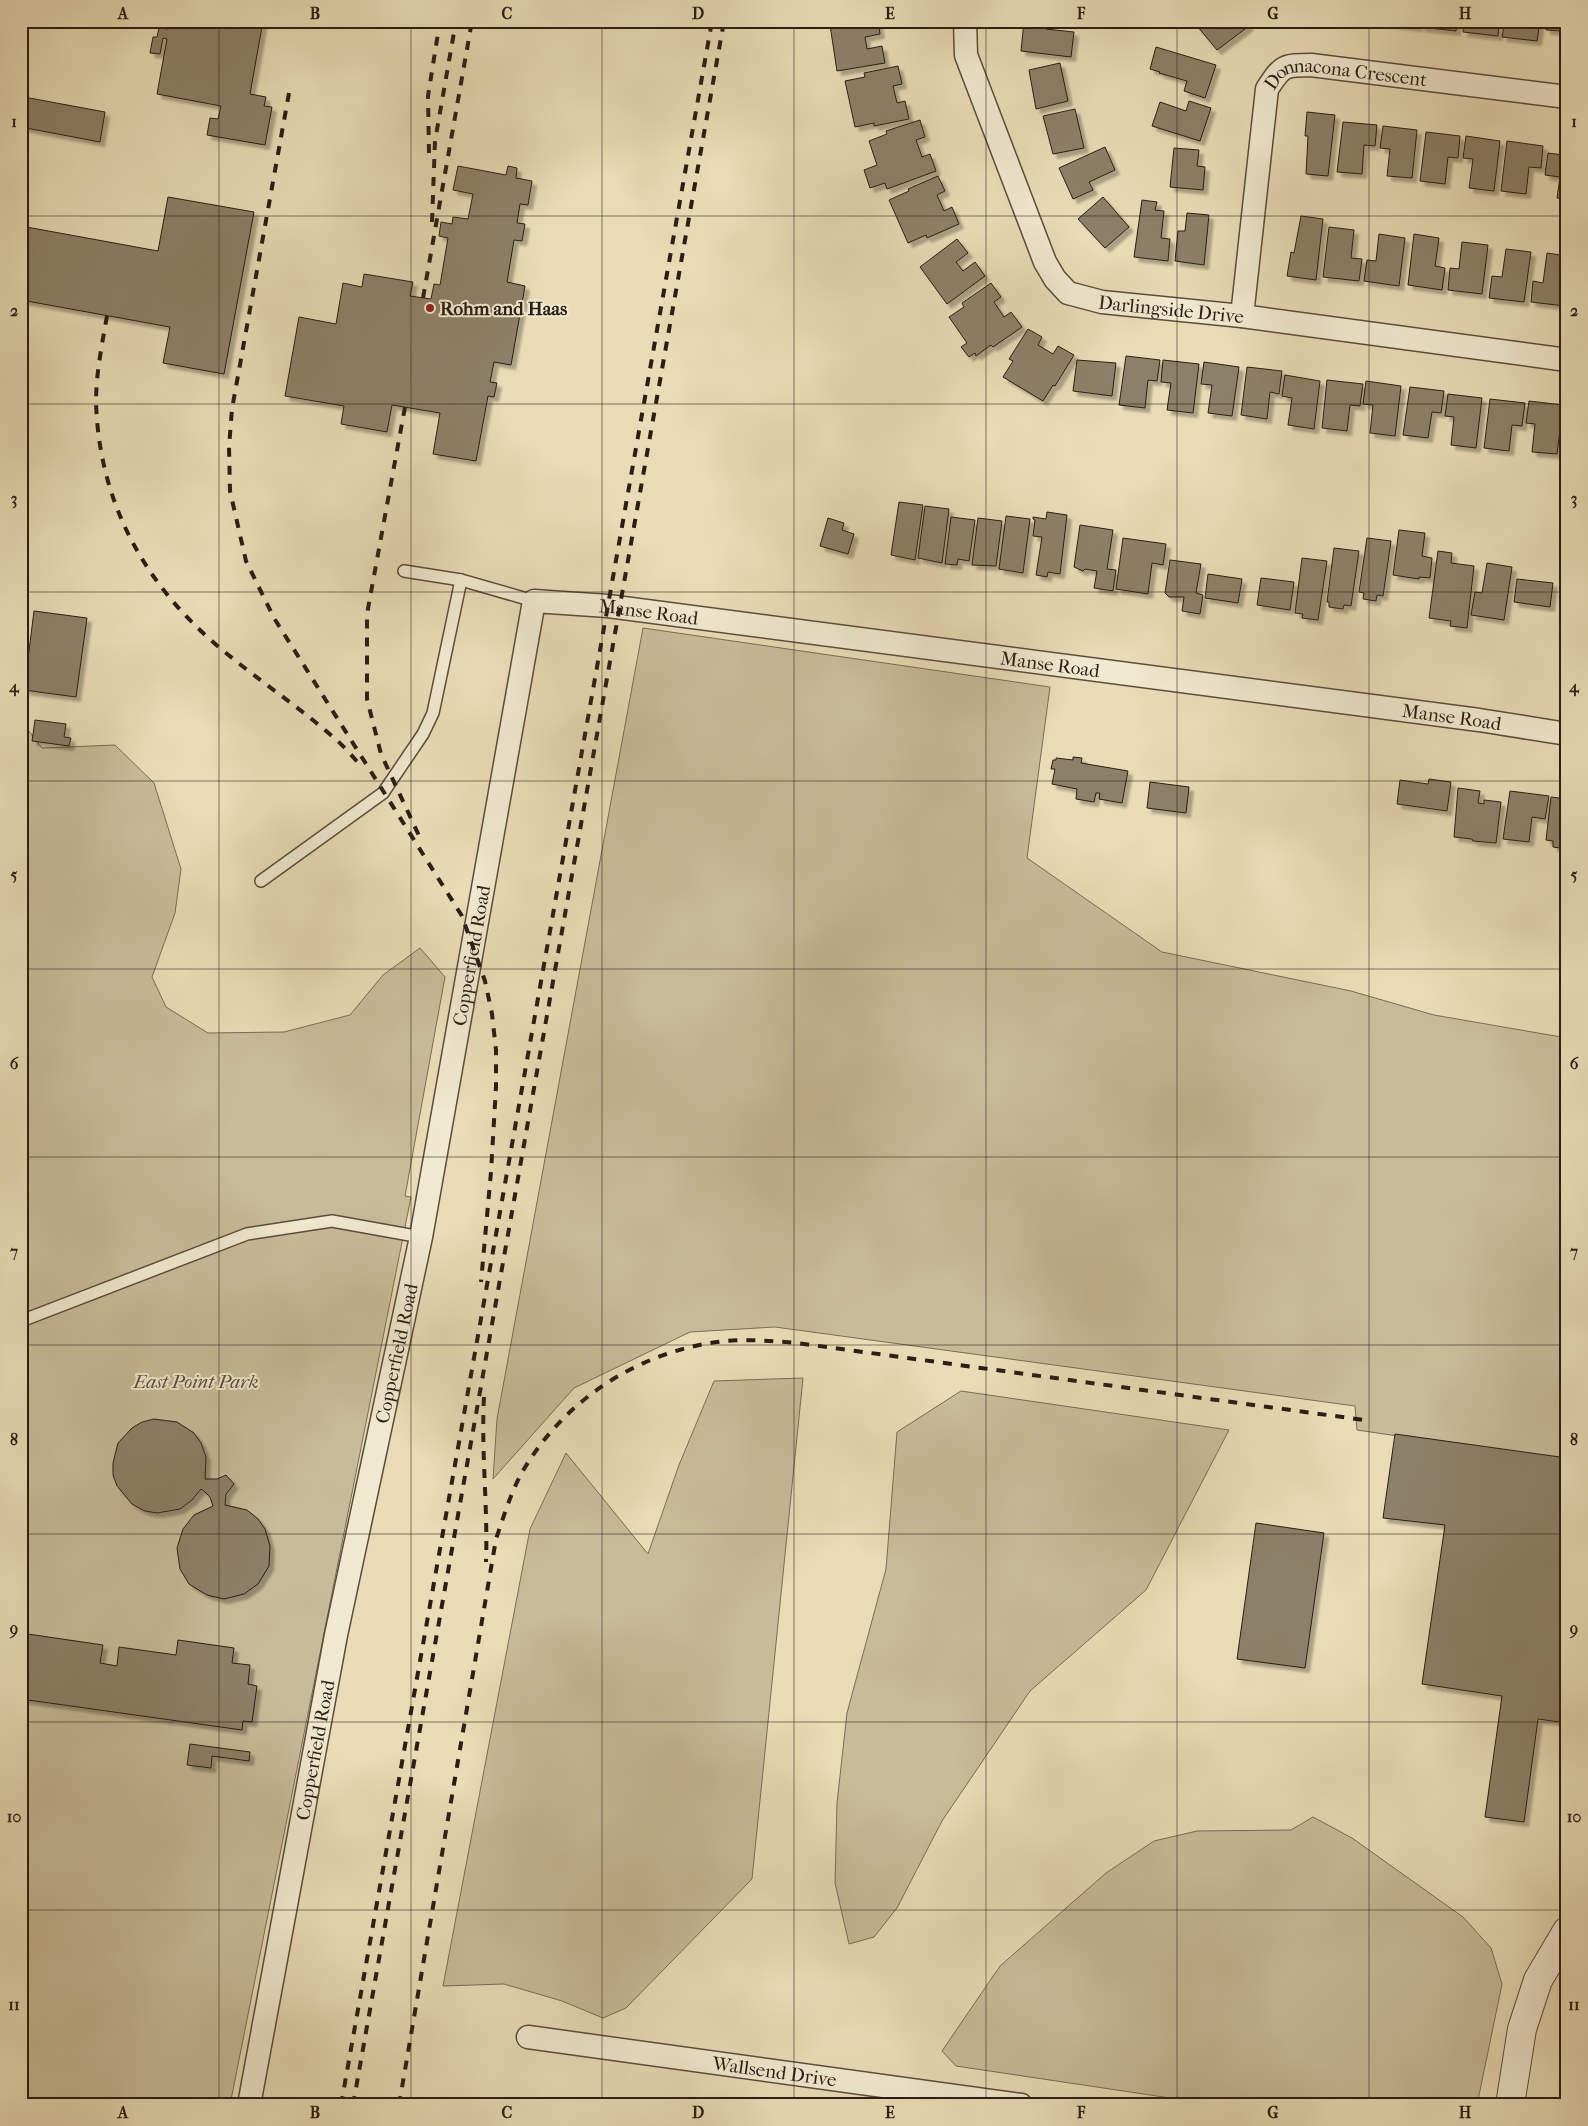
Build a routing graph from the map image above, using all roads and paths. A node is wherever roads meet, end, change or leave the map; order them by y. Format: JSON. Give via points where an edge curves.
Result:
{"nodes":[{"id":1,"x":965,"y":21,"type":"edge"},
{"id":2,"x":1567,"y":97,"type":"edge"},
{"id":3,"x":1242,"y":316,"type":"junction"},
{"id":4,"x":1567,"y":360,"type":"edge"},
{"id":5,"x":404,"y":571,"type":"dead end"},
{"id":6,"x":461,"y":580,"type":"junction"},
{"id":7,"x":534,"y":601,"type":"junction"},
{"id":8,"x":1567,"y":734,"type":"edge"},
{"id":9,"x":261,"y":881,"type":"dead end"},
{"id":10,"x":421,"y":1237,"type":"junction"},
{"id":11,"x":21,"y":1321,"type":"edge"},
{"id":12,"x":1564,"y":1942,"type":"edge"},
{"id":13,"x":528,"y":2037,"type":"dead end"},
{"id":14,"x":249,"y":2105,"type":"edge"},
{"id":15,"x":1021,"y":2105,"type":"edge"},
{"id":16,"x":1510,"y":2105,"type":"edge"}],
"edges":[{"from":1,"to":3,"type":"street","name":"Darlingside Drive","via":[[966,56],[1045,262],[1068,293],[1102,302]]},
{"from":2,"to":3,"type":"street","name":"Donnacona Crescent","via":[[1311,65],[1288,65],[1277,73],[1267,90]]},
{"from":3,"to":4,"type":"street","name":"Darlingside Drive"},
{"from":5,"to":6,"type":"lane"},
{"from":6,"to":7,"type":"lane"},
{"from":6,"to":9,"type":"lane","via":[[433,713],[423,734],[383,793]]},
{"from":7,"to":8,"type":"street","name":"Manse Road","via":[[608,606]]},
{"from":7,"to":10,"type":"street","name":"Copperfield Road"},
{"from":10,"to":11,"type":"lane","via":[[332,1221],[247,1234]]},
{"from":10,"to":14,"type":"street","name":"Copperfield Road","via":[[336,1635]]},
{"from":12,"to":16,"type":"street","via":[[1538,1980],[1522,2029]]},
{"from":13,"to":15,"type":"street","name":"Wallsend Drive"}]}
